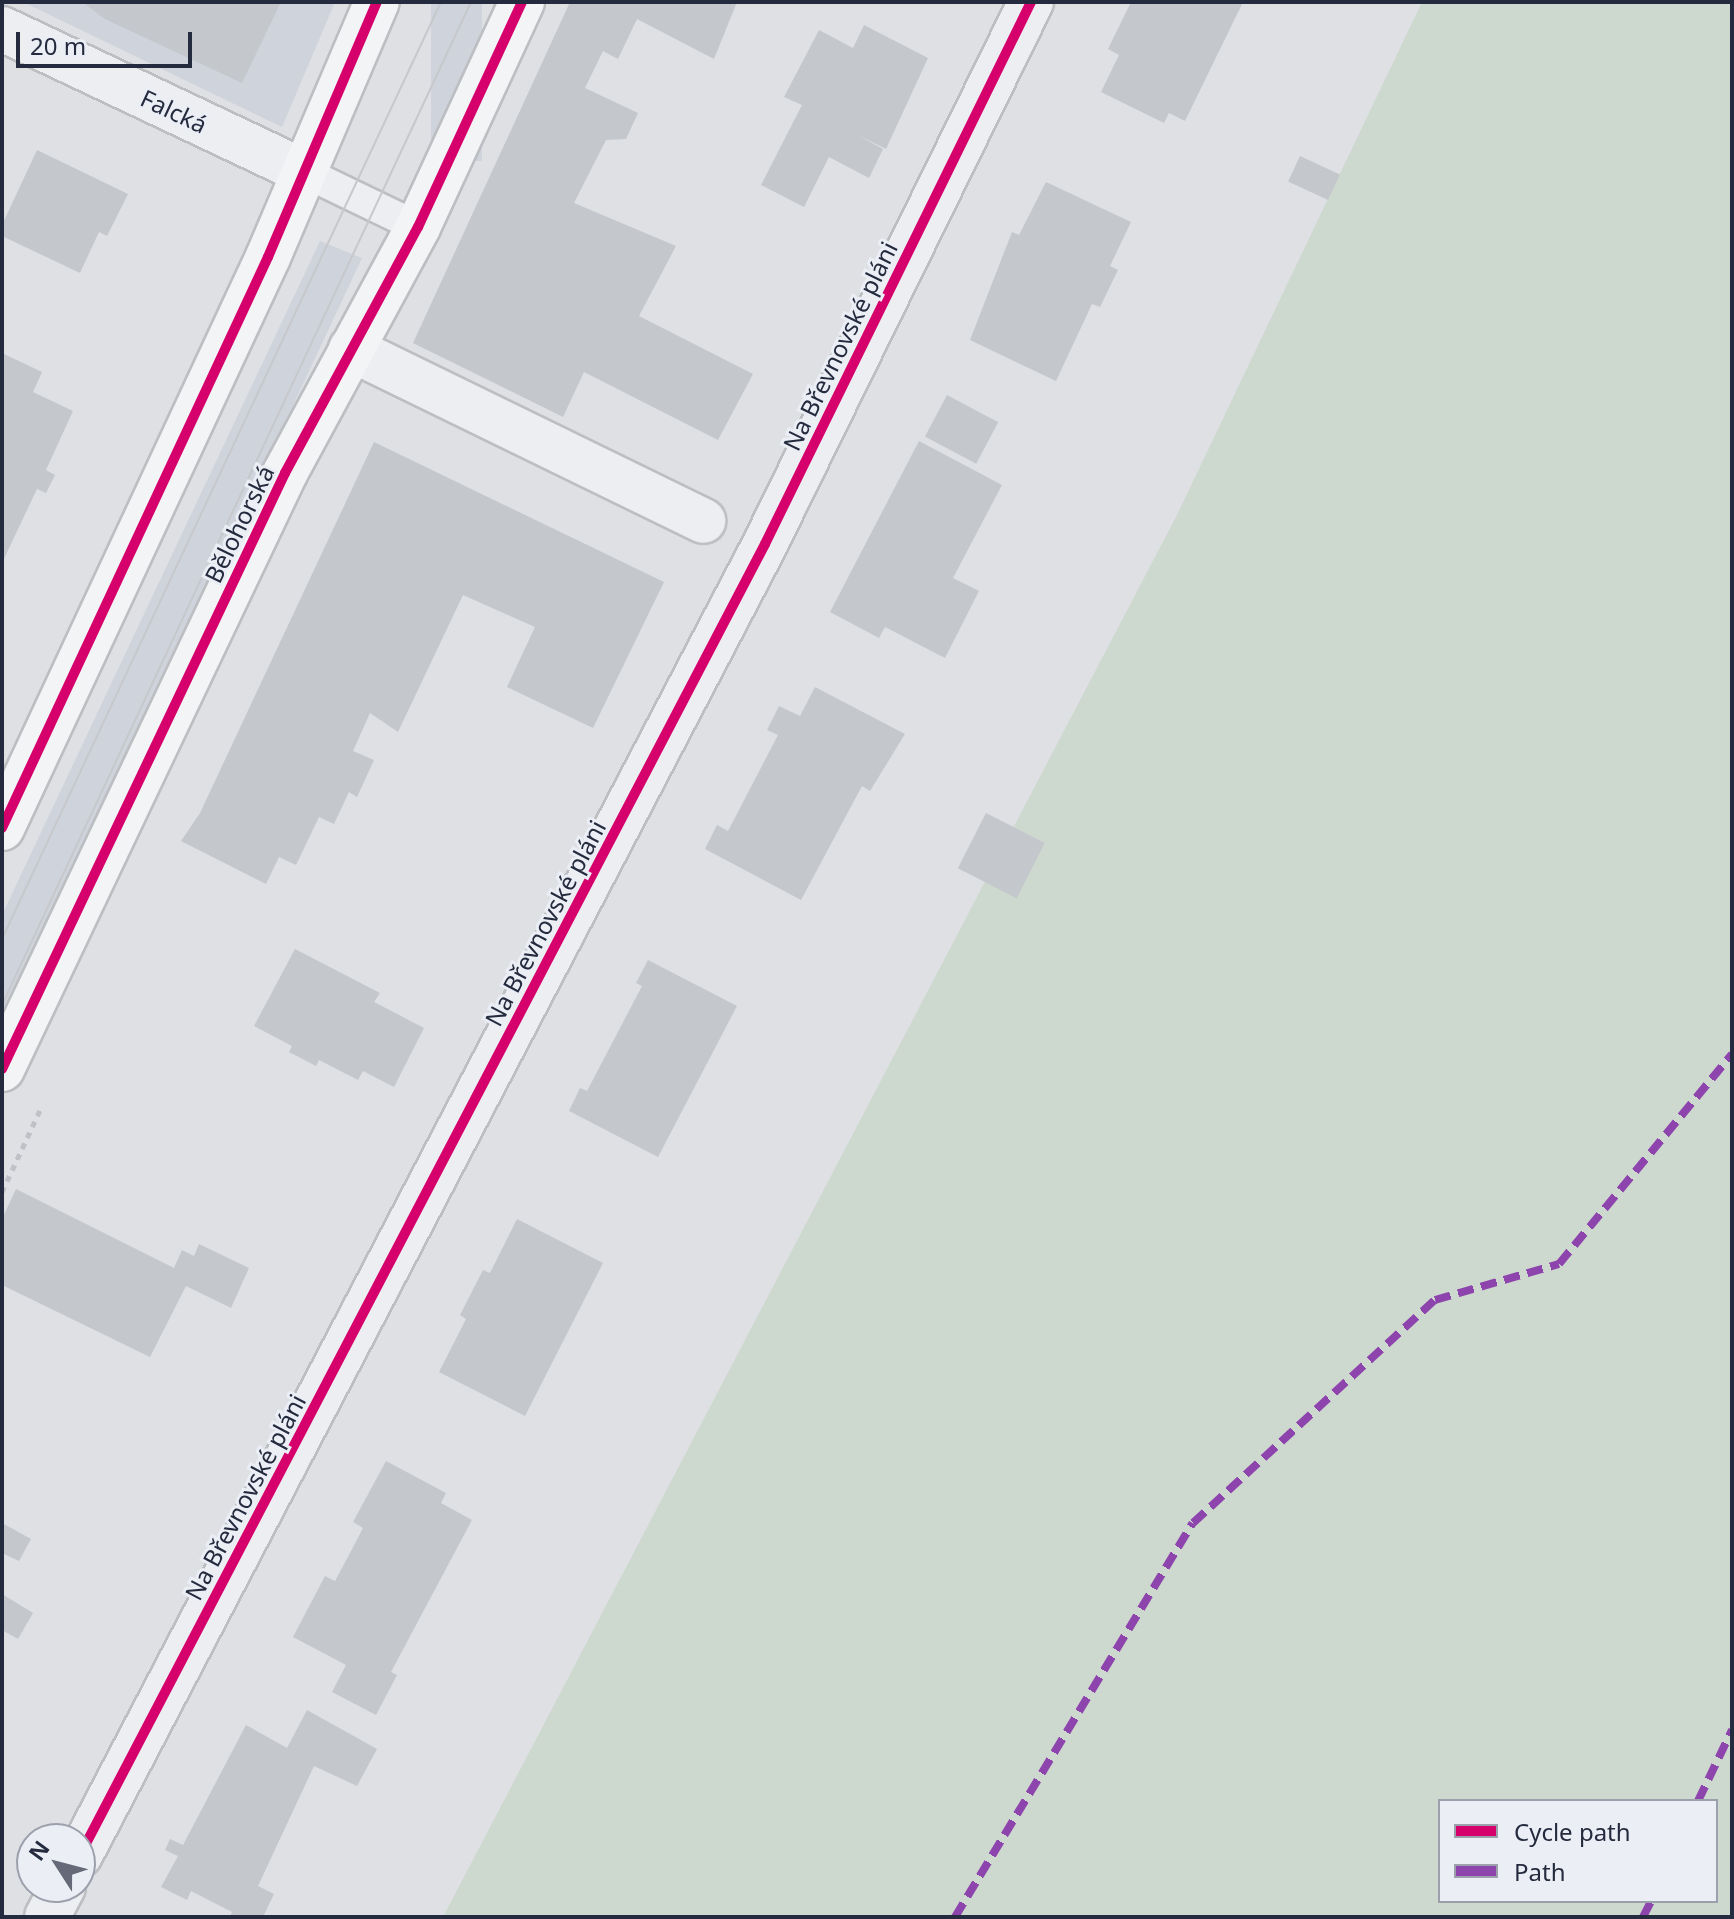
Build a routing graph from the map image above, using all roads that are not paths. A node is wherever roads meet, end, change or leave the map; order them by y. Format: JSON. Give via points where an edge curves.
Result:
{"nodes":[{"id":1,"x":377,"y":2,"type":"edge"},
{"id":2,"x":522,"y":2,"type":"edge"},
{"id":3,"x":1031,"y":2,"type":"edge"},
{"id":4,"x":2,"y":29,"type":"edge"},
{"id":5,"x":304,"y":172,"type":"junction"},
{"id":6,"x":418,"y":227,"type":"junction"},
{"id":7,"x":351,"y":349,"type":"junction"},
{"id":8,"x":703,"y":521,"type":"dead end"},
{"id":9,"x":2,"y":828,"type":"edge"},
{"id":10,"x":31,"y":1007,"type":"junction"},
{"id":11,"x":2,"y":1039,"type":"edge"},
{"id":12,"x":2,"y":1069,"type":"edge"},
{"id":13,"x":96,"y":1824,"type":"edge"}],
"edges":[{"from":1,"to":5,"type":"main road"},
{"from":2,"to":6,"type":"main road","name":"Bělohorská"},
{"from":3,"to":13,"type":"street","name":"Na Břevnovské pláni","via":[[765,544]]},
{"from":4,"to":5,"type":"street","name":"Falcká"},
{"from":5,"to":6,"type":"lane"},
{"from":5,"to":9,"type":"main road"},
{"from":6,"to":7,"type":"main road","name":"Bělohorská"},
{"from":7,"to":8,"type":"street"},
{"from":7,"to":10,"type":"main road","name":"Bělohorská","via":[[285,473]]},
{"from":10,"to":11,"type":"lane"},
{"from":10,"to":12,"type":"main road","name":"Bělohorská"}]}
